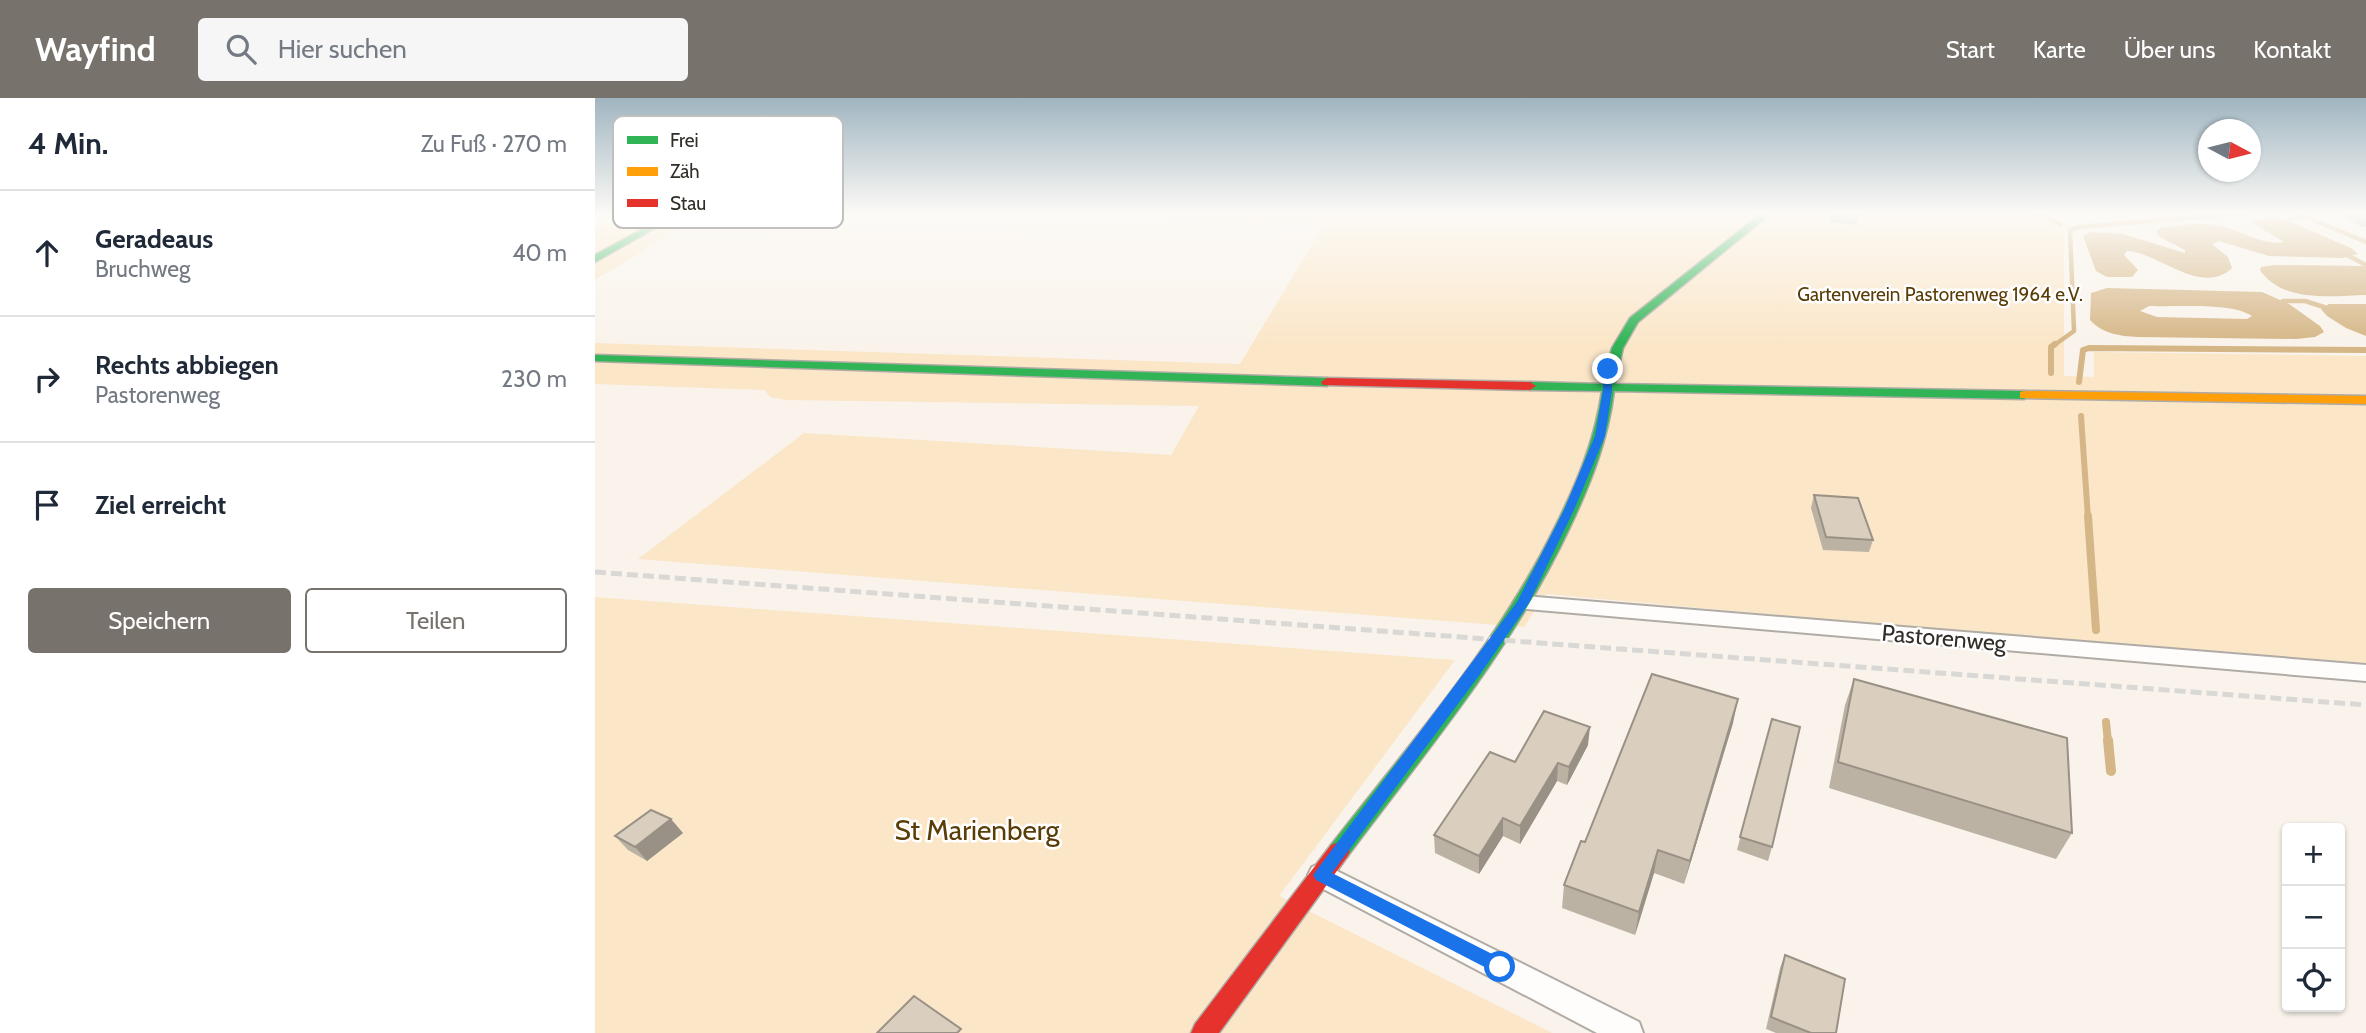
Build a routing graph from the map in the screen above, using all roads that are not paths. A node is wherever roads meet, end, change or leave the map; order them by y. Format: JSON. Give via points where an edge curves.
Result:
{"nodes":[{"id":1,"x":1713,"y":257,"type":"edge"},
{"id":2,"x":595,"y":358,"type":"edge"},
{"id":3,"x":1608,"y":390,"type":"junction"},
{"id":4,"x":2366,"y":400,"type":"edge"},
{"id":5,"x":1523,"y":603,"type":"junction"},
{"id":6,"x":2366,"y":673,"type":"edge"},
{"id":7,"x":1321,"y":875,"type":"junction"},
{"id":8,"x":1204,"y":1033,"type":"edge"},
{"id":9,"x":1628,"y":1033,"type":"edge"}],
"edges":[{"from":1,"to":3,"type":"main road","via":[[1627,327],[1614,347]]},
{"from":2,"to":3,"type":"main road"},
{"from":3,"to":4,"type":"main road"},
{"from":3,"to":5,"type":"main road","via":[[1590,463]]},
{"from":5,"to":6,"type":"street","name":"Pastorenweg"},
{"from":5,"to":7,"type":"main road"},
{"from":7,"to":8,"type":"main road"},
{"from":7,"to":9,"type":"street"}]}
